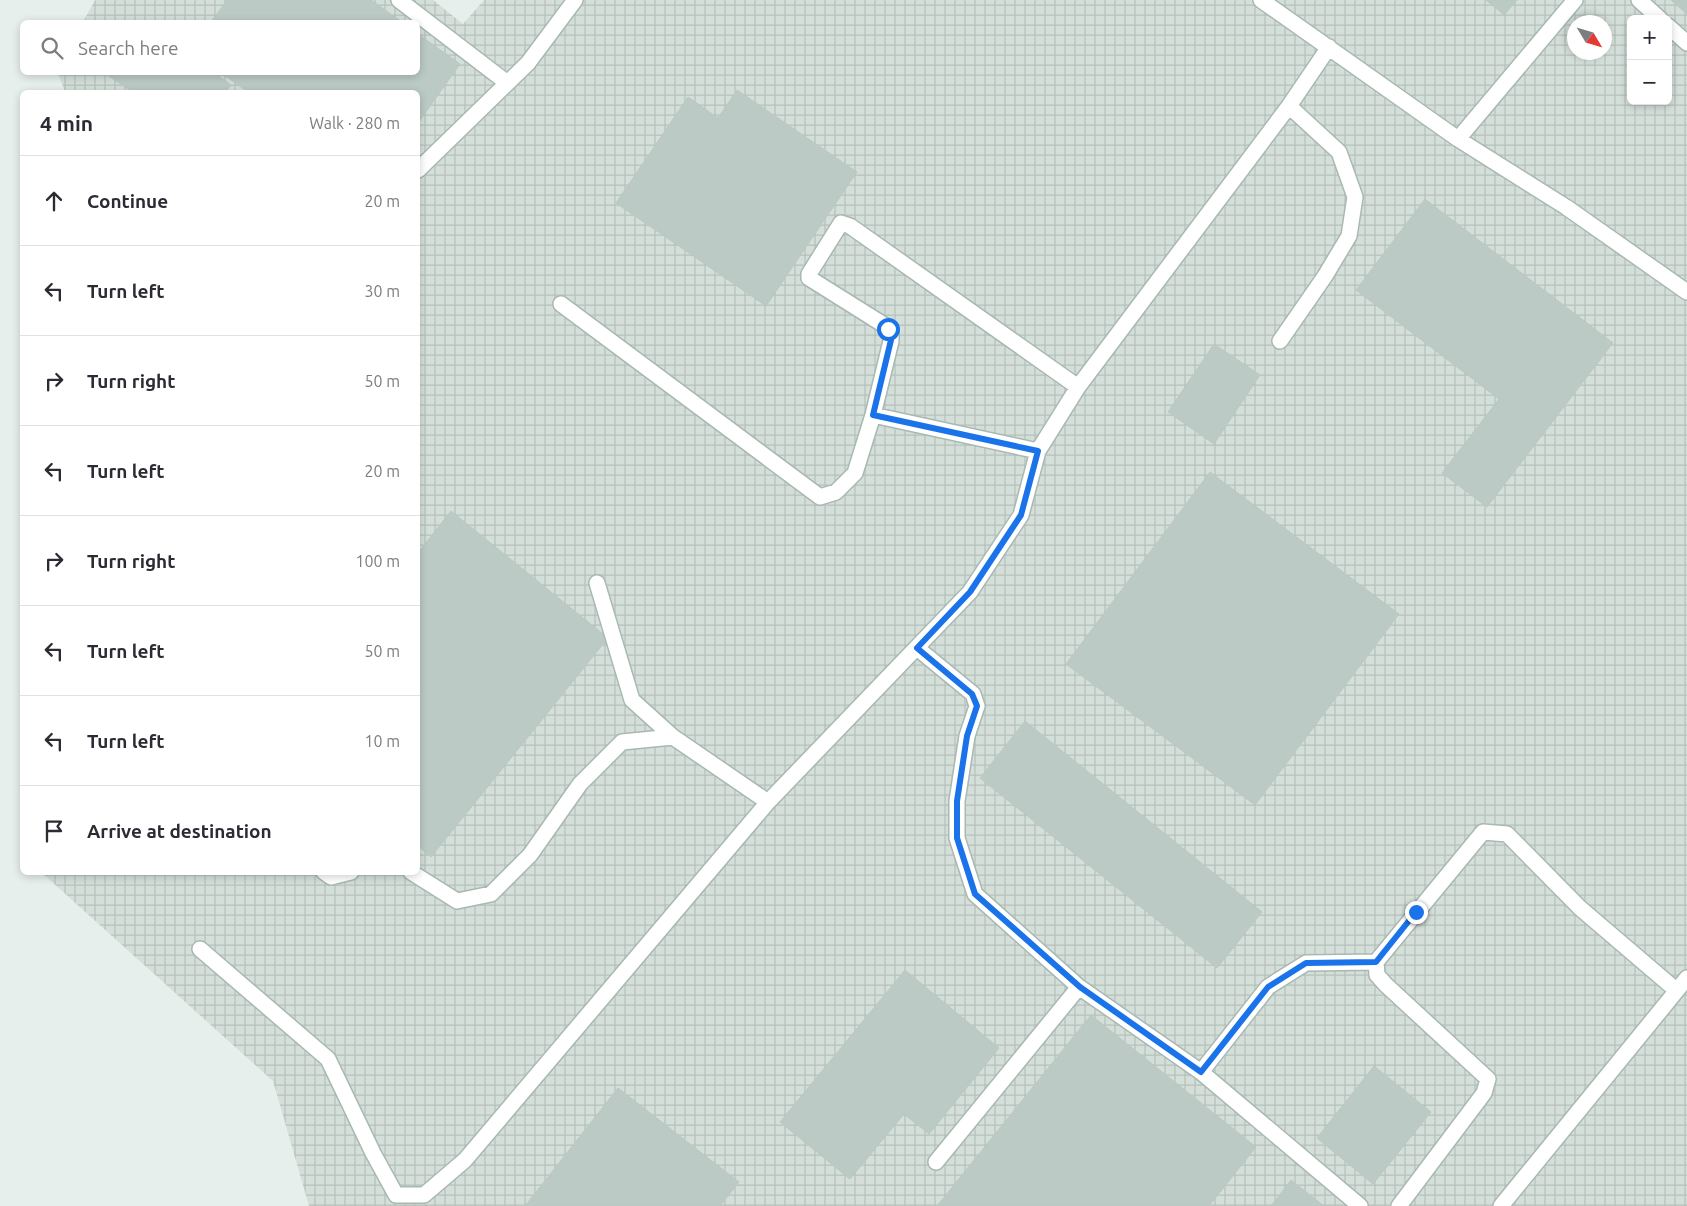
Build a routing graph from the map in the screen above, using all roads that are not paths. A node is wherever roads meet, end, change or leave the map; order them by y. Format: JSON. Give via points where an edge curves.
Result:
{"nodes":[{"id":1,"x":399,"y":0,"type":"edge"},
{"id":2,"x":575,"y":0,"type":"edge"},
{"id":3,"x":1261,"y":0,"type":"edge"},
{"id":4,"x":1574,"y":0,"type":"edge"},
{"id":5,"x":1639,"y":0,"type":"edge"},
{"id":6,"x":1656,"y":15,"type":"edge"},
{"id":7,"x":1672,"y":30,"type":"edge"},
{"id":8,"x":1687,"y":43,"type":"edge"},
{"id":9,"x":1329,"y":47,"type":"junction"},
{"id":10,"x":506,"y":82,"type":"junction"},
{"id":11,"x":1289,"y":106,"type":"junction"},
{"id":12,"x":1458,"y":139,"type":"junction"},
{"id":13,"x":420,"y":168,"type":"edge"},
{"id":14,"x":1687,"y":292,"type":"edge"},
{"id":15,"x":561,"y":304,"type":"dead end"},
{"id":16,"x":1280,"y":340,"type":"dead end"},
{"id":17,"x":1078,"y":387,"type":"junction"},
{"id":18,"x":873,"y":415,"type":"junction"},
{"id":19,"x":1038,"y":451,"type":"junction"},
{"id":20,"x":598,"y":583,"type":"dead end"},
{"id":21,"x":917,"y":648,"type":"junction"},
{"id":22,"x":673,"y":737,"type":"junction"},
{"id":23,"x":768,"y":802,"type":"junction"},
{"id":24,"x":416,"y":875,"type":"edge"},
{"id":25,"x":200,"y":949,"type":"dead end"},
{"id":26,"x":1376,"y":962,"type":"junction"},
{"id":27,"x":1687,"y":978,"type":"edge"},
{"id":28,"x":1080,"y":987,"type":"junction"},
{"id":29,"x":1676,"y":990,"type":"junction"},
{"id":30,"x":1201,"y":1072,"type":"junction"},
{"id":31,"x":936,"y":1162,"type":"dead end"},
{"id":32,"x":1360,"y":1206,"type":"edge"},
{"id":33,"x":1399,"y":1206,"type":"edge"},
{"id":34,"x":1501,"y":1206,"type":"edge"}],
"edges":[{"from":1,"to":10,"type":"street"},
{"from":2,"to":10,"type":"street","via":[[528,63]]},
{"from":3,"to":9,"type":"street"},
{"from":4,"to":12,"type":"street"},
{"from":5,"to":6,"type":"street"},
{"from":7,"to":8,"type":"street"},
{"from":9,"to":11,"type":"street"},
{"from":9,"to":12,"type":"street"},
{"from":10,"to":13,"type":"street"},
{"from":11,"to":16,"type":"street","via":[[1339,152],[1355,197],[1349,236]]},
{"from":11,"to":17,"type":"street"},
{"from":12,"to":14,"type":"street","via":[[1566,207]]},
{"from":15,"to":18,"type":"street","via":[[820,497],[836,492],[855,473]]},
{"from":17,"to":18,"type":"street","via":[[850,226],[841,224],[809,278],[884,325],[891,334]]},
{"from":17,"to":19,"type":"street"},
{"from":18,"to":19,"type":"street"},
{"from":19,"to":21,"type":"street","via":[[1021,515],[970,592]]},
{"from":20,"to":22,"type":"street","via":[[632,700]]},
{"from":21,"to":23,"type":"street"},
{"from":21,"to":28,"type":"street","via":[[972,694],[977,706],[967,736],[957,801],[957,838],[975,894]]},
{"from":22,"to":23,"type":"street"},
{"from":22,"to":24,"type":"street","via":[[622,742],[580,784],[530,854],[491,894],[457,901]]},
{"from":23,"to":25,"type":"street","via":[[465,1160],[424,1195],[396,1196],[328,1059]]},
{"from":26,"to":29,"type":"street","via":[[1483,832],[1507,834],[1580,908]]},
{"from":26,"to":30,"type":"street","via":[[1306,963],[1268,987]]},
{"from":26,"to":33,"type":"street","via":[[1377,975],[1386,985],[1488,1079],[1484,1093]]},
{"from":27,"to":29,"type":"street"},
{"from":28,"to":30,"type":"street"},
{"from":28,"to":31,"type":"street"},
{"from":29,"to":34,"type":"street"},
{"from":30,"to":32,"type":"street"}]}
